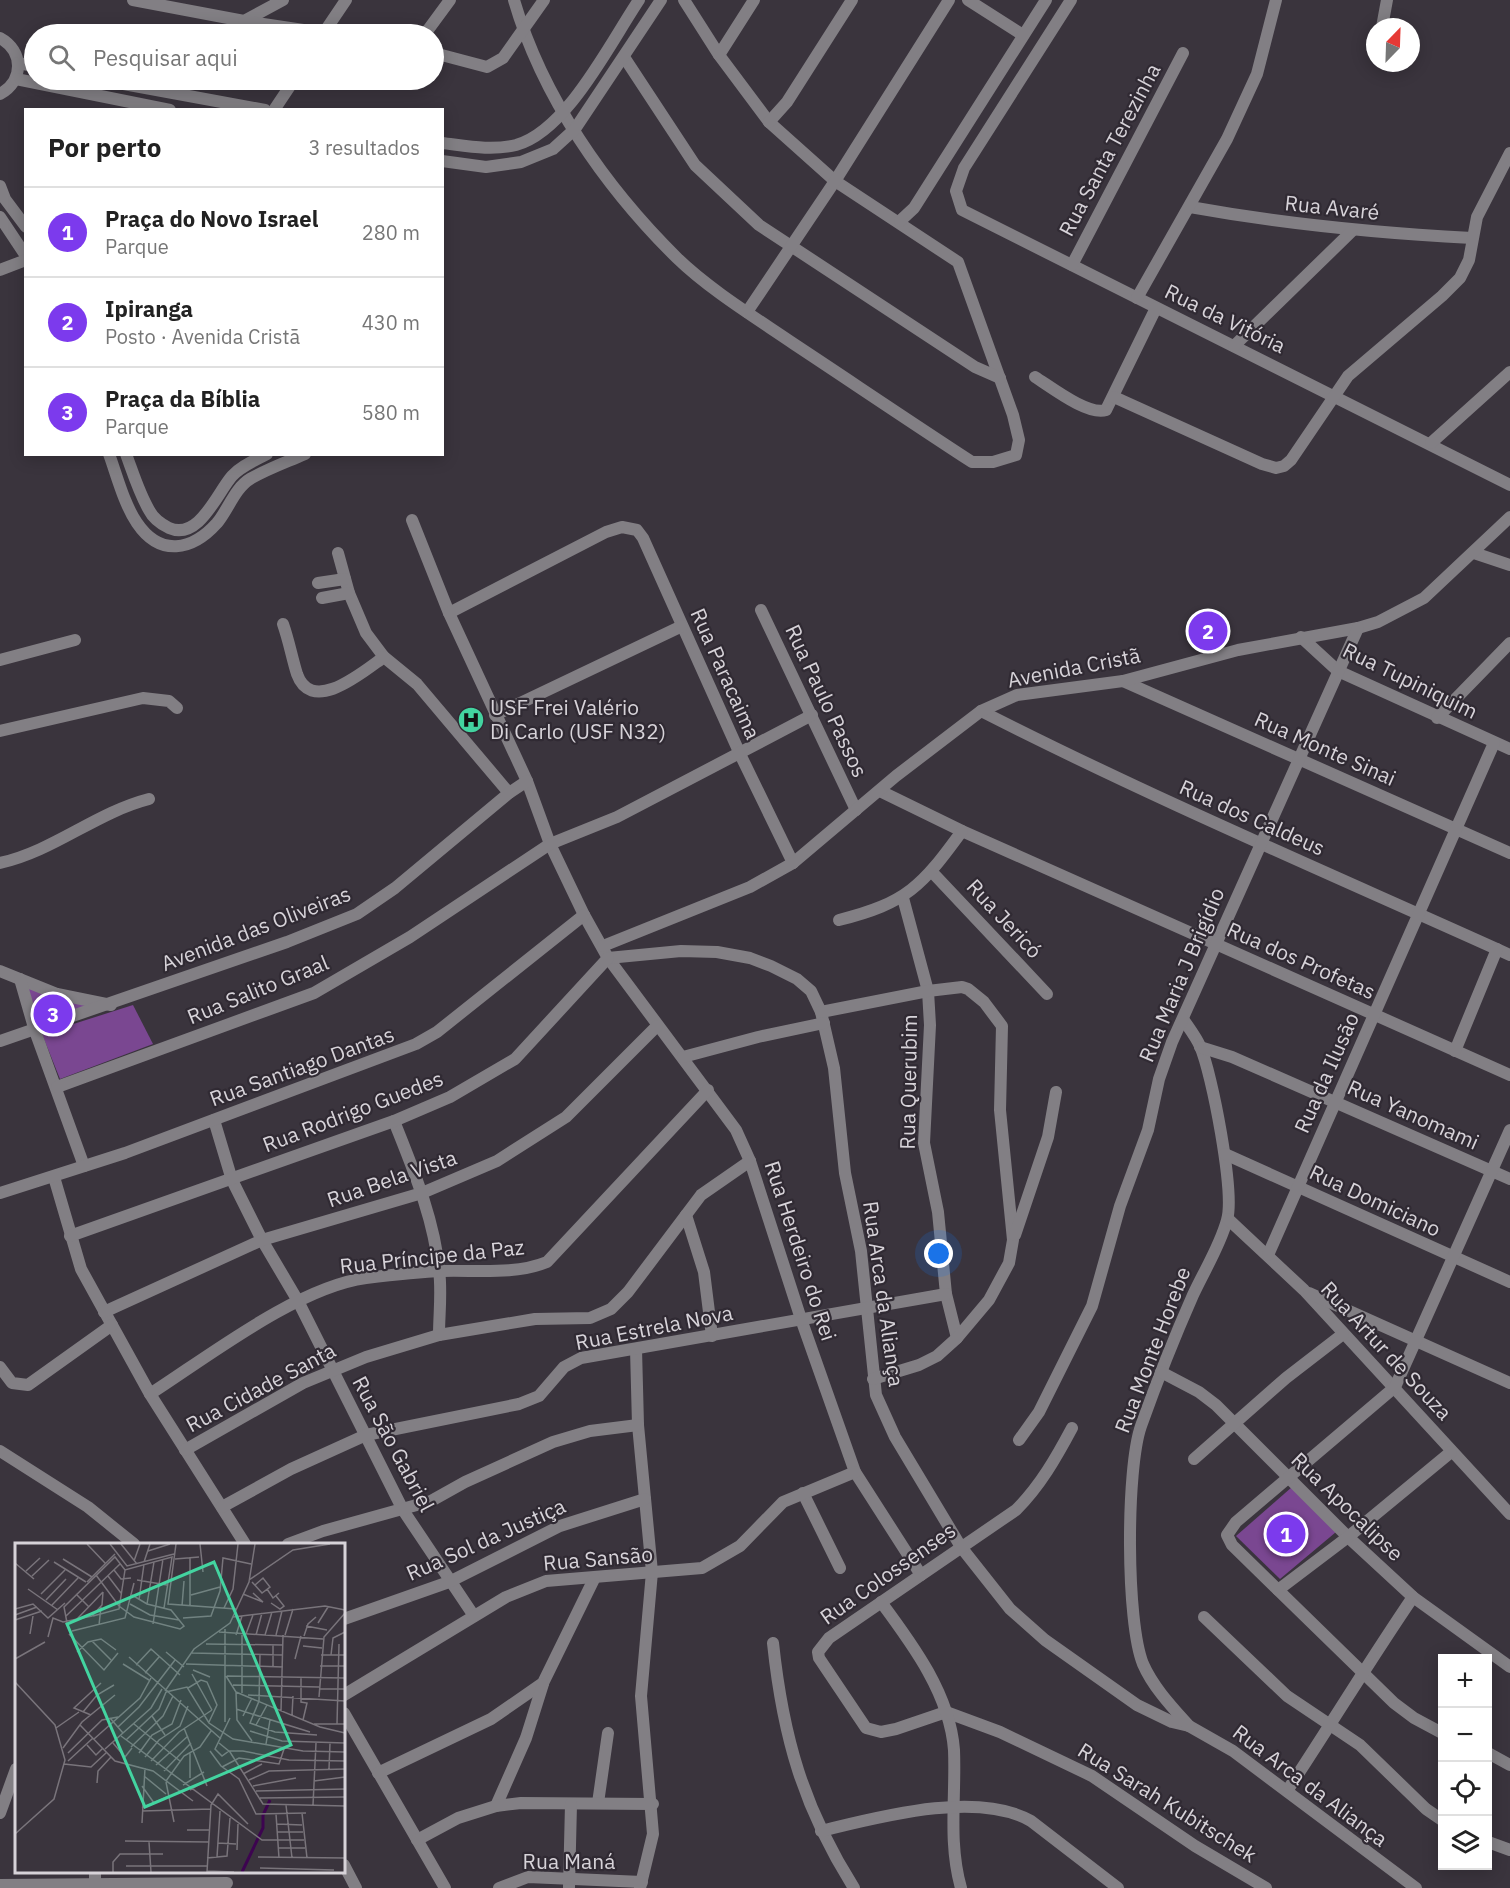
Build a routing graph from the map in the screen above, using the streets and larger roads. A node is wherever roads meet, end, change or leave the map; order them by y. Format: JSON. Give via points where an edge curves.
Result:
{"nodes":[{"id":1,"x":133,"y":0,"type":"edge"},
{"id":2,"x":283,"y":0,"type":"edge"},
{"id":3,"x":346,"y":0,"type":"edge"},
{"id":4,"x":450,"y":0,"type":"edge"},
{"id":5,"x":514,"y":0,"type":"edge"},
{"id":6,"x":544,"y":0,"type":"edge"},
{"id":7,"x":639,"y":0,"type":"edge"},
{"id":8,"x":662,"y":0,"type":"edge"},
{"id":9,"x":684,"y":0,"type":"edge"},
{"id":10,"x":754,"y":0,"type":"edge"},
{"id":11,"x":852,"y":0,"type":"edge"},
{"id":12,"x":949,"y":0,"type":"edge"},
{"id":13,"x":968,"y":0,"type":"edge"},
{"id":14,"x":1046,"y":0,"type":"edge"},
{"id":15,"x":1071,"y":0,"type":"edge"},
{"id":16,"x":1276,"y":0,"type":"edge"},
{"id":17,"x":1387,"y":0,"type":"edge"},
{"id":18,"x":1384,"y":18,"type":"edge"},
{"id":19,"x":244,"y":21,"type":"junction"},
{"id":20,"x":263,"y":24,"type":"edge"},
{"id":21,"x":332,"y":24,"type":"edge"},
{"id":22,"x":432,"y":24,"type":"edge"},
{"id":23,"x":523,"y":30,"type":"junction"},
{"id":24,"x":1023,"y":35,"type":"junction"},
{"id":25,"x":0,"y":38,"type":"edge"},
{"id":26,"x":1183,"y":54,"type":"dead end"},
{"id":27,"x":444,"y":55,"type":"edge"},
{"id":28,"x":719,"y":55,"type":"junction"},
{"id":29,"x":624,"y":57,"type":"junction"},
{"id":30,"x":18,"y":63,"type":"junction"},
{"id":31,"x":24,"y":64,"type":"edge"},
{"id":32,"x":16,"y":79,"type":"junction"},
{"id":33,"x":24,"y":81,"type":"edge"},
{"id":34,"x":71,"y":90,"type":"edge"},
{"id":35,"x":156,"y":90,"type":"edge"},
{"id":36,"x":287,"y":90,"type":"edge"},
{"id":37,"x":0,"y":94,"type":"edge"},
{"id":38,"x":160,"y":108,"type":"edge"},
{"id":39,"x":254,"y":108,"type":"edge"},
{"id":40,"x":275,"y":108,"type":"edge"},
{"id":41,"x":565,"y":114,"type":"junction"},
{"id":42,"x":769,"y":122,"type":"junction"},
{"id":43,"x":575,"y":129,"type":"junction"},
{"id":44,"x":444,"y":142,"type":"edge"},
{"id":45,"x":1510,"y":153,"type":"edge"},
{"id":46,"x":444,"y":161,"type":"edge"},
{"id":47,"x":835,"y":181,"type":"junction"},
{"id":48,"x":0,"y":186,"type":"edge"},
{"id":49,"x":1190,"y":207,"type":"junction"},
{"id":50,"x":0,"y":217,"type":"edge"},
{"id":51,"x":900,"y":221,"type":"junction"},
{"id":52,"x":24,"y":224,"type":"edge"},
{"id":53,"x":1352,"y":231,"type":"junction"},
{"id":54,"x":1472,"y":238,"type":"junction"},
{"id":55,"x":790,"y":248,"type":"junction"},
{"id":56,"x":24,"y":255,"type":"edge"},
{"id":57,"x":24,"y":259,"type":"edge"},
{"id":58,"x":1072,"y":265,"type":"junction"},
{"id":59,"x":0,"y":270,"type":"edge"},
{"id":60,"x":1137,"y":298,"type":"junction"},
{"id":61,"x":1156,"y":308,"type":"junction"},
{"id":62,"x":747,"y":312,"type":"junction"},
{"id":63,"x":1234,"y":346,"type":"junction"},
{"id":64,"x":1510,"y":372,"type":"edge"},
{"id":65,"x":1035,"y":377,"type":"dead end"},
{"id":66,"x":1000,"y":378,"type":"junction"},
{"id":67,"x":1334,"y":394,"type":"junction"},
{"id":68,"x":1114,"y":397,"type":"junction"},
{"id":69,"x":1431,"y":443,"type":"junction"},
{"id":70,"x":110,"y":456,"type":"edge"},
{"id":71,"x":127,"y":456,"type":"edge"},
{"id":72,"x":259,"y":456,"type":"edge"},
{"id":73,"x":301,"y":456,"type":"edge"},
{"id":74,"x":242,"y":460,"type":"edge"},
{"id":75,"x":250,"y":479,"type":"junction"},
{"id":76,"x":1510,"y":485,"type":"edge"},
{"id":77,"x":1510,"y":517,"type":"edge"},
{"id":78,"x":412,"y":520,"type":"dead end"},
{"id":79,"x":338,"y":553,"type":"dead end"},
{"id":80,"x":1474,"y":553,"type":"junction"},
{"id":81,"x":1510,"y":565,"type":"edge"},
{"id":82,"x":345,"y":579,"type":"junction"},
{"id":83,"x":318,"y":583,"type":"dead end"},
{"id":84,"x":348,"y":593,"type":"junction"},
{"id":85,"x":322,"y":598,"type":"dead end"},
{"id":86,"x":761,"y":610,"type":"dead end"},
{"id":87,"x":449,"y":613,"type":"junction"},
{"id":88,"x":283,"y":624,"type":"dead end"},
{"id":89,"x":682,"y":626,"type":"junction"},
{"id":90,"x":1358,"y":628,"type":"junction"},
{"id":91,"x":1301,"y":637,"type":"junction"},
{"id":92,"x":75,"y":640,"type":"dead end"},
{"id":93,"x":1510,"y":643,"type":"edge"},
{"id":94,"x":384,"y":657,"type":"junction"},
{"id":95,"x":0,"y":660,"type":"edge"},
{"id":96,"x":1338,"y":672,"type":"junction"},
{"id":97,"x":1123,"y":681,"type":"junction"},
{"id":98,"x":177,"y":708,"type":"dead end"},
{"id":99,"x":981,"y":711,"type":"junction"},
{"id":100,"x":495,"y":715,"type":"junction"},
{"id":101,"x":812,"y":715,"type":"junction"},
{"id":102,"x":1437,"y":718,"type":"junction"},
{"id":103,"x":0,"y":731,"type":"edge"},
{"id":104,"x":1494,"y":743,"type":"junction"},
{"id":105,"x":1510,"y":749,"type":"edge"},
{"id":106,"x":740,"y":754,"type":"junction"},
{"id":107,"x":1300,"y":759,"type":"junction"},
{"id":108,"x":527,"y":781,"type":"junction"},
{"id":109,"x":880,"y":791,"type":"junction"},
{"id":110,"x":509,"y":792,"type":"junction"},
{"id":111,"x":149,"y":799,"type":"dead end"},
{"id":112,"x":856,"y":810,"type":"junction"},
{"id":113,"x":1456,"y":829,"type":"junction"},
{"id":114,"x":962,"y":831,"type":"junction"},
{"id":115,"x":550,"y":844,"type":"junction"},
{"id":116,"x":1259,"y":844,"type":"junction"},
{"id":117,"x":1510,"y":853,"type":"edge"},
{"id":118,"x":794,"y":863,"type":"junction"},
{"id":119,"x":0,"y":864,"type":"edge"},
{"id":120,"x":932,"y":872,"type":"junction"},
{"id":121,"x":903,"y":898,"type":"junction"},
{"id":122,"x":1417,"y":913,"type":"junction"},
{"id":123,"x":584,"y":915,"type":"junction"},
{"id":124,"x":839,"y":920,"type":"dead end"},
{"id":125,"x":1214,"y":943,"type":"junction"},
{"id":126,"x":603,"y":946,"type":"junction"},
{"id":127,"x":1497,"y":949,"type":"junction"},
{"id":128,"x":1510,"y":955,"type":"edge"},
{"id":129,"x":608,"y":958,"type":"junction"},
{"id":130,"x":0,"y":971,"type":"edge"},
{"id":131,"x":20,"y":979,"type":"junction"},
{"id":132,"x":928,"y":991,"type":"junction"},
{"id":133,"x":1047,"y":994,"type":"dead end"},
{"id":134,"x":112,"y":1005,"type":"junction"},
{"id":135,"x":1374,"y":1015,"type":"junction"},
{"id":136,"x":822,"y":1018,"type":"junction"},
{"id":137,"x":1183,"y":1019,"type":"junction"},
{"id":138,"x":657,"y":1026,"type":"junction"},
{"id":139,"x":35,"y":1031,"type":"junction"},
{"id":140,"x":0,"y":1041,"type":"edge"},
{"id":141,"x":1200,"y":1047,"type":"junction"},
{"id":142,"x":1455,"y":1051,"type":"junction"},
{"id":143,"x":683,"y":1057,"type":"junction"},
{"id":144,"x":1510,"y":1075,"type":"edge"},
{"id":145,"x":57,"y":1087,"type":"junction"},
{"id":146,"x":708,"y":1090,"type":"junction"},
{"id":147,"x":1056,"y":1092,"type":"dead end"},
{"id":148,"x":1335,"y":1101,"type":"junction"},
{"id":149,"x":214,"y":1120,"type":"junction"},
{"id":150,"x":394,"y":1121,"type":"junction"},
{"id":151,"x":1510,"y":1130,"type":"edge"},
{"id":152,"x":1225,"y":1154,"type":"junction"},
{"id":153,"x":750,"y":1161,"type":"junction"},
{"id":154,"x":84,"y":1166,"type":"junction"},
{"id":155,"x":1492,"y":1171,"type":"junction"},
{"id":156,"x":54,"y":1177,"type":"junction"},
{"id":157,"x":1510,"y":1179,"type":"edge"},
{"id":158,"x":232,"y":1180,"type":"junction"},
{"id":159,"x":1297,"y":1186,"type":"junction"},
{"id":160,"x":0,"y":1193,"type":"edge"},
{"id":161,"x":422,"y":1194,"type":"junction"},
{"id":162,"x":686,"y":1215,"type":"junction"},
{"id":163,"x":1228,"y":1219,"type":"junction"},
{"id":164,"x":70,"y":1236,"type":"junction"},
{"id":165,"x":262,"y":1240,"type":"junction"},
{"id":166,"x":1013,"y":1240,"type":"junction"},
{"id":167,"x":1268,"y":1255,"type":"junction"},
{"id":168,"x":1453,"y":1258,"type":"junction"},
{"id":169,"x":440,"y":1271,"type":"junction"},
{"id":170,"x":1510,"y":1282,"type":"edge"},
{"id":171,"x":1304,"y":1290,"type":"junction"},
{"id":172,"x":946,"y":1294,"type":"junction"},
{"id":173,"x":298,"y":1301,"type":"junction"},
{"id":174,"x":866,"y":1309,"type":"junction"},
{"id":175,"x":105,"y":1312,"type":"junction"},
{"id":176,"x":801,"y":1319,"type":"junction"},
{"id":177,"x":112,"y":1325,"type":"junction"},
{"id":178,"x":1342,"y":1334,"type":"junction"},
{"id":179,"x":439,"y":1335,"type":"junction"},
{"id":180,"x":711,"y":1336,"type":"junction"},
{"id":181,"x":957,"y":1338,"type":"junction"},
{"id":182,"x":1416,"y":1341,"type":"junction"},
{"id":183,"x":636,"y":1349,"type":"junction"},
{"id":184,"x":0,"y":1367,"type":"edge"},
{"id":185,"x":332,"y":1370,"type":"junction"},
{"id":186,"x":1161,"y":1372,"type":"junction"},
{"id":187,"x":873,"y":1379,"type":"junction"},
{"id":188,"x":1510,"y":1383,"type":"edge"},
{"id":189,"x":1395,"y":1387,"type":"junction"},
{"id":190,"x":150,"y":1394,"type":"junction"},
{"id":191,"x":1236,"y":1424,"type":"junction"},
{"id":192,"x":638,"y":1425,"type":"junction"},
{"id":193,"x":1072,"y":1428,"type":"dead end"},
{"id":194,"x":366,"y":1435,"type":"junction"},
{"id":195,"x":1019,"y":1440,"type":"dead end"},
{"id":196,"x":185,"y":1450,"type":"junction"},
{"id":197,"x":0,"y":1451,"type":"edge"},
{"id":198,"x":1451,"y":1452,"type":"junction"},
{"id":199,"x":1194,"y":1459,"type":"dead end"},
{"id":200,"x":855,"y":1472,"type":"junction"},
{"id":201,"x":1288,"y":1478,"type":"junction"},
{"id":202,"x":803,"y":1493,"type":"junction"},
{"id":203,"x":645,"y":1499,"type":"junction"},
{"id":204,"x":222,"y":1507,"type":"junction"},
{"id":205,"x":403,"y":1510,"type":"junction"},
{"id":206,"x":1510,"y":1514,"type":"edge"},
{"id":207,"x":1348,"y":1537,"type":"junction"},
{"id":208,"x":132,"y":1543,"type":"edge"},
{"id":209,"x":244,"y":1543,"type":"edge"},
{"id":210,"x":293,"y":1543,"type":"edge"},
{"id":211,"x":961,"y":1547,"type":"junction"},
{"id":212,"x":840,"y":1568,"type":"dead end"},
{"id":213,"x":652,"y":1572,"type":"junction"},
{"id":214,"x":921,"y":1575,"type":"junction"},
{"id":215,"x":594,"y":1578,"type":"junction"},
{"id":216,"x":449,"y":1582,"type":"junction"},
{"id":217,"x":1278,"y":1590,"type":"junction"},
{"id":218,"x":1413,"y":1597,"type":"junction"},
{"id":219,"x":881,"y":1602,"type":"junction"},
{"id":220,"x":474,"y":1616,"type":"junction"},
{"id":221,"x":1204,"y":1617,"type":"dead end"},
{"id":222,"x":345,"y":1619,"type":"edge"},
{"id":223,"x":773,"y":1643,"type":"dead end"},
{"id":224,"x":1510,"y":1667,"type":"edge"},
{"id":225,"x":1361,"y":1672,"type":"junction"},
{"id":226,"x":543,"y":1683,"type":"junction"},
{"id":227,"x":345,"y":1694,"type":"edge"},
{"id":228,"x":945,"y":1712,"type":"junction"},
{"id":229,"x":345,"y":1715,"type":"edge"},
{"id":230,"x":1189,"y":1726,"type":"junction"},
{"id":231,"x":1331,"y":1726,"type":"junction"},
{"id":232,"x":1438,"y":1730,"type":"edge"},
{"id":233,"x":608,"y":1733,"type":"dead end"},
{"id":234,"x":1492,"y":1756,"type":"edge"},
{"id":235,"x":1510,"y":1765,"type":"edge"},
{"id":236,"x":15,"y":1772,"type":"edge"},
{"id":237,"x":378,"y":1773,"type":"junction"},
{"id":238,"x":1287,"y":1791,"type":"junction"},
{"id":239,"x":598,"y":1803,"type":"junction"},
{"id":240,"x":571,"y":1804,"type":"junction"},
{"id":241,"x":653,"y":1804,"type":"junction"},
{"id":242,"x":496,"y":1806,"type":"junction"},
{"id":243,"x":952,"y":1809,"type":"junction"},
{"id":244,"x":0,"y":1813,"type":"edge"},
{"id":245,"x":1438,"y":1817,"type":"edge"},
{"id":246,"x":821,"y":1831,"type":"junction"},
{"id":247,"x":417,"y":1840,"type":"junction"},
{"id":248,"x":1492,"y":1843,"type":"edge"},
{"id":249,"x":1510,"y":1850,"type":"edge"},
{"id":250,"x":345,"y":1867,"type":"edge"},
{"id":251,"x":95,"y":1873,"type":"edge"},
{"id":252,"x":227,"y":1881,"type":"edge"},
{"id":253,"x":569,"y":1884,"type":"edge"},
{"id":254,"x":0,"y":1885,"type":"edge"},
{"id":255,"x":94,"y":1885,"type":"junction"},
{"id":256,"x":641,"y":1885,"type":"edge"},
{"id":257,"x":356,"y":1888,"type":"edge"},
{"id":258,"x":445,"y":1888,"type":"edge"},
{"id":259,"x":498,"y":1888,"type":"edge"},
{"id":260,"x":854,"y":1888,"type":"edge"},
{"id":261,"x":961,"y":1888,"type":"edge"},
{"id":262,"x":1118,"y":1888,"type":"edge"},
{"id":263,"x":1266,"y":1888,"type":"edge"},
{"id":264,"x":1416,"y":1888,"type":"edge"}],
"edges":[{"from":1,"to":19,"type":"street"},
{"from":2,"to":19,"type":"street"},
{"from":3,"to":21,"type":"street"},
{"from":4,"to":22,"type":"street"},
{"from":5,"to":23,"type":"street"},
{"from":6,"to":23,"type":"street"},
{"from":7,"to":41,"type":"street"},
{"from":8,"to":29,"type":"street"},
{"from":9,"to":28,"type":"street"},
{"from":10,"to":28,"type":"street"},
{"from":11,"to":42,"type":"street","via":[[787,102]]},
{"from":12,"to":47,"type":"street"},
{"from":13,"to":24,"type":"street"},
{"from":14,"to":24,"type":"street"},
{"from":15,"to":58,"type":"street","name":"Rua da Vitória","via":[[964,168],[956,191],[962,210]]},
{"from":16,"to":49,"type":"street","via":[[1257,74]]},
{"from":17,"to":18,"type":"street"},
{"from":19,"to":20,"type":"street"},
{"from":23,"to":27,"type":"street","via":[[503,58],[487,66]]},
{"from":23,"to":41,"type":"street"},
{"from":24,"to":51,"type":"street","via":[[914,208]]},
{"from":25,"to":30,"type":"street","via":[[12,47]]},
{"from":26,"to":58,"type":"street","name":"Rua Santa Terezinha"},
{"from":28,"to":42,"type":"street"},
{"from":29,"to":43,"type":"street"},
{"from":29,"to":55,"type":"street","via":[[695,165],[759,225]]},
{"from":30,"to":31,"type":"street"},
{"from":30,"to":32,"type":"street"},
{"from":32,"to":33,"type":"street"},
{"from":32,"to":37,"type":"street"},
{"from":34,"to":38,"type":"street"},
{"from":35,"to":39,"type":"street"},
{"from":36,"to":40,"type":"street"},
{"from":41,"to":43,"type":"street"},
{"from":41,"to":44,"type":"street","via":[[543,134],[516,145],[486,149]]},
{"from":42,"to":47,"type":"street"},
{"from":43,"to":46,"type":"street","via":[[553,149],[521,162],[486,167]]},
{"from":43,"to":62,"type":"street","via":[[613,187],[678,259]]},
{"from":45,"to":54,"type":"street","via":[[1477,217]]},
{"from":47,"to":51,"type":"street"},
{"from":47,"to":55,"type":"street"},
{"from":48,"to":52,"type":"street"},
{"from":49,"to":53,"type":"street","name":"Rua Avaré","via":[[1264,221]]},
{"from":49,"to":60,"type":"street"},
{"from":50,"to":56,"type":"street"},
{"from":51,"to":66,"type":"street","via":[[958,262]]},
{"from":53,"to":54,"type":"street","name":"Rua Avaré"},
{"from":53,"to":63,"type":"street"},
{"from":54,"to":67,"type":"street","via":[[1469,260],[1460,278],[1357,368]]},
{"from":55,"to":62,"type":"street"},
{"from":55,"to":66,"type":"street","via":[[975,367]]},
{"from":57,"to":59,"type":"street"},
{"from":58,"to":60,"type":"street","name":"Rua da Vitória"},
{"from":60,"to":61,"type":"street","name":"Rua da Vitória"},
{"from":61,"to":63,"type":"street","name":"Rua da Vitória"},
{"from":61,"to":68,"type":"street"},
{"from":62,"to":66,"type":"street","via":[[972,462],[993,462],[1016,455],[1019,440]]},
{"from":63,"to":67,"type":"street","name":"Rua da Vitória"},
{"from":64,"to":69,"type":"street"},
{"from":65,"to":68,"type":"street","via":[[1094,411],[1106,410]]},
{"from":67,"to":68,"type":"street","via":[[1291,460],[1276,468]]},
{"from":67,"to":69,"type":"street","name":"Rua da Vitória"},
{"from":69,"to":76,"type":"street","name":"Rua da Vitória"},
{"from":70,"to":75,"type":"street","via":[[136,522],[151,539],[170,547],[188,545],[203,537]]},
{"from":71,"to":74,"type":"street","via":[[149,512],[173,530],[185,529],[207,513]]},
{"from":72,"to":74,"type":"street"},
{"from":73,"to":75,"type":"street"},
{"from":74,"to":75,"type":"street"},
{"from":77,"to":80,"type":"street","name":"Avenida Cristã"},
{"from":78,"to":87,"type":"street","name":"Rua Herdeiro do Rei"},
{"from":79,"to":82,"type":"street"},
{"from":80,"to":81,"type":"street"},
{"from":80,"to":90,"type":"street","name":"Avenida Cristã","via":[[1424,598]]},
{"from":82,"to":83,"type":"street"},
{"from":82,"to":84,"type":"street"},
{"from":84,"to":85,"type":"street"},
{"from":84,"to":94,"type":"street","via":[[366,633]]},
{"from":86,"to":101,"type":"street","name":"Rua Paulo Passos"},
{"from":87,"to":89,"type":"street","name":"Rua Paracaima","via":[[606,532],[629,526],[643,538]]},
{"from":87,"to":100,"type":"street","name":"Rua Herdeiro do Rei"},
{"from":88,"to":94,"type":"street","via":[[301,682],[312,691],[341,686]]},
{"from":89,"to":100,"type":"street"},
{"from":89,"to":106,"type":"street","name":"Rua Paracaima"},
{"from":90,"to":91,"type":"street","name":"Avenida Cristã"},
{"from":90,"to":96,"type":"street","name":"Rua Maria J Brigídio"},
{"from":91,"to":96,"type":"street","name":"Rua Tupiniquim"},
{"from":91,"to":97,"type":"street","name":"Avenida Cristã"},
{"from":92,"to":95,"type":"street"},
{"from":93,"to":102,"type":"street"},
{"from":94,"to":110,"type":"street","via":[[417,684]]},
{"from":96,"to":102,"type":"street","name":"Rua Tupiniquim"},
{"from":96,"to":107,"type":"street","name":"Rua Maria J Brigídio"},
{"from":97,"to":99,"type":"street","name":"Avenida Cristã","via":[[1017,695]]},
{"from":97,"to":107,"type":"street","name":"Rua Monte Sinai"},
{"from":98,"to":103,"type":"street","via":[[169,700],[142,698]]},
{"from":99,"to":109,"type":"street","name":"Avenida Cristã"},
{"from":99,"to":116,"type":"street","name":"Rua dos Caldeus"},
{"from":100,"to":108,"type":"street","name":"Rua Herdeiro do Rei"},
{"from":101,"to":106,"type":"street","name":"Rua Salito Graal"},
{"from":101,"to":112,"type":"street","name":"Rua Paulo Passos"},
{"from":102,"to":104,"type":"street","name":"Rua Tupiniquim"},
{"from":104,"to":105,"type":"street","name":"Rua Tupiniquim"},
{"from":104,"to":113,"type":"street","name":"Rua da Ilusão"},
{"from":106,"to":115,"type":"street","name":"Rua Salito Graal","via":[[617,818]]},
{"from":106,"to":118,"type":"street","name":"Rua Paracaima"},
{"from":107,"to":113,"type":"street","name":"Rua Monte Sinai"},
{"from":107,"to":116,"type":"street","name":"Rua Maria J Brigídio"},
{"from":108,"to":110,"type":"street","name":"Avenida das Oliveiras"},
{"from":108,"to":115,"type":"street","name":"Rua Herdeiro do Rei"},
{"from":109,"to":112,"type":"street","name":"Avenida Cristã"},
{"from":109,"to":114,"type":"street","name":"Rua dos Profetas"},
{"from":110,"to":134,"type":"street","name":"Avenida das Oliveiras","via":[[395,888],[357,914]]},
{"from":111,"to":119,"type":"street","via":[[113,810],[38,852]]},
{"from":112,"to":118,"type":"street","name":"Avenida Cristã"},
{"from":113,"to":117,"type":"street","name":"Rua Monte Sinai"},
{"from":113,"to":122,"type":"street","name":"Rua da Ilusão"},
{"from":114,"to":120,"type":"street"},
{"from":114,"to":125,"type":"street","name":"Rua dos Profetas"},
{"from":115,"to":123,"type":"street","name":"Rua Herdeiro do Rei"},
{"from":115,"to":145,"type":"street","name":"Rua Salito Graal","via":[[410,937],[314,993]]},
{"from":116,"to":122,"type":"street","name":"Rua dos Caldeus"},
{"from":116,"to":125,"type":"street","name":"Rua Maria J Brigídio"},
{"from":118,"to":126,"type":"street","name":"Avenida Cristã","via":[[750,887]]},
{"from":120,"to":121,"type":"street"},
{"from":120,"to":133,"type":"street","name":"Rua Jericó"},
{"from":121,"to":124,"type":"street","via":[[866,914]]},
{"from":121,"to":132,"type":"street","name":"Rua Querubim"},
{"from":122,"to":127,"type":"street","name":"Rua dos Caldeus"},
{"from":122,"to":135,"type":"street","name":"Rua da Ilusão"},
{"from":123,"to":126,"type":"street","name":"Rua Herdeiro do Rei"},
{"from":123,"to":149,"type":"street","name":"Rua Santiago Dantas","via":[[437,1032],[416,1044]]},
{"from":125,"to":135,"type":"street","name":"Rua dos Profetas"},
{"from":125,"to":137,"type":"street","name":"Rua Maria J Brigídio"},
{"from":126,"to":129,"type":"street","name":"Rua Herdeiro do Rei"},
{"from":127,"to":128,"type":"street","name":"Rua dos Caldeus"},
{"from":127,"to":142,"type":"street"},
{"from":129,"to":136,"type":"street","name":"Rua Arca da Aliança","via":[[690,951],[750,958],[797,979],[811,991]]},
{"from":129,"to":138,"type":"street","name":"Rua Herdeiro do Rei"},
{"from":129,"to":150,"type":"street","name":"Rua Rodrigo Guedes","via":[[515,1059],[450,1097]]},
{"from":130,"to":131,"type":"street"},
{"from":131,"to":134,"type":"street","via":[[57,994]]},
{"from":131,"to":139,"type":"street"},
{"from":132,"to":136,"type":"street"},
{"from":132,"to":166,"type":"street","via":[[968,988],[1002,1026],[1000,1110]]},
{"from":132,"to":172,"type":"street","name":"Rua Querubim","via":[[924,1143],[938,1212]]},
{"from":134,"to":139,"type":"street","name":"Avenida das Oliveiras"},
{"from":135,"to":142,"type":"street","name":"Rua dos Profetas"},
{"from":135,"to":148,"type":"street","name":"Rua da Ilusão"},
{"from":136,"to":143,"type":"street"},
{"from":136,"to":174,"type":"street","name":"Rua Arca da Aliança","via":[[837,1090]]},
{"from":137,"to":141,"type":"street","name":"Rua Monte Horebe"},
{"from":137,"to":195,"type":"street","name":"Rua Maria J Brigídio","via":[[1159,1079],[1148,1130],[1120,1206],[1092,1306],[1039,1412]]},
{"from":138,"to":143,"type":"street","name":"Rua Herdeiro do Rei"},
{"from":138,"to":161,"type":"street","name":"Rua Bela Vista","via":[[566,1117],[497,1161]]},
{"from":139,"to":140,"type":"street","name":"Avenida das Oliveiras"},
{"from":139,"to":145,"type":"street"},
{"from":141,"to":148,"type":"street","name":"Rua Yanomami"},
{"from":141,"to":152,"type":"street","name":"Rua Monte Horebe"},
{"from":142,"to":144,"type":"street","name":"Rua dos Profetas"},
{"from":143,"to":146,"type":"street","name":"Rua Herdeiro do Rei"},
{"from":145,"to":154,"type":"street"},
{"from":146,"to":153,"type":"street","name":"Rua Herdeiro do Rei","via":[[736,1130]]},
{"from":146,"to":169,"type":"street","name":"Rua Príncipe da Paz","via":[[547,1262],[531,1268]]},
{"from":147,"to":166,"type":"street","via":[[1041,1162]]},
{"from":148,"to":155,"type":"street","name":"Rua Yanomami"},
{"from":148,"to":159,"type":"street","name":"Rua da Ilusão"},
{"from":149,"to":154,"type":"street","name":"Rua Santiago Dantas"},
{"from":149,"to":158,"type":"street","name":"Rua São Gabriel"},
{"from":150,"to":158,"type":"street","name":"Rua Rodrigo Guedes"},
{"from":150,"to":161,"type":"street"},
{"from":151,"to":155,"type":"street"},
{"from":152,"to":159,"type":"street","name":"Rua Domiciano"},
{"from":152,"to":163,"type":"street","name":"Rua Monte Horebe"},
{"from":153,"to":162,"type":"street","name":"Rua Cidade Santa","via":[[717,1181]]},
{"from":153,"to":176,"type":"street","name":"Rua Herdeiro do Rei"},
{"from":154,"to":156,"type":"street","name":"Rua Santiago Dantas"},
{"from":155,"to":157,"type":"street","name":"Rua Yanomami"},
{"from":155,"to":168,"type":"street"},
{"from":156,"to":160,"type":"street","name":"Rua Santiago Dantas"},
{"from":156,"to":164,"type":"street"},
{"from":158,"to":164,"type":"street","name":"Rua Rodrigo Guedes"},
{"from":158,"to":165,"type":"street","name":"Rua São Gabriel"},
{"from":159,"to":167,"type":"street","name":"Rua da Ilusão"},
{"from":159,"to":168,"type":"street","name":"Rua Domiciano"},
{"from":161,"to":165,"type":"street","name":"Rua Bela Vista"},
{"from":161,"to":169,"type":"street"},
{"from":162,"to":179,"type":"street","name":"Rua Cidade Santa","via":[[611,1309],[590,1318],[535,1319]]},
{"from":162,"to":180,"type":"street","via":[[704,1272]]},
{"from":163,"to":167,"type":"street","name":"Rua Artur de Souza"},
{"from":163,"to":186,"type":"street","name":"Rua Monte Horebe"},
{"from":164,"to":175,"type":"street","via":[[81,1269]]},
{"from":165,"to":173,"type":"street","name":"Rua São Gabriel"},
{"from":165,"to":175,"type":"street","name":"Rua Bela Vista"},
{"from":166,"to":181,"type":"street","via":[[1009,1263],[999,1285]]},
{"from":167,"to":171,"type":"street","name":"Rua Artur de Souza"},
{"from":168,"to":170,"type":"street","name":"Rua Domiciano"},
{"from":168,"to":182,"type":"street"},
{"from":169,"to":173,"type":"street","name":"Rua Príncipe da Paz","via":[[365,1278],[325,1287]]},
{"from":169,"to":179,"type":"street"},
{"from":171,"to":178,"type":"street","name":"Rua Artur de Souza"},
{"from":171,"to":182,"type":"street"},
{"from":172,"to":174,"type":"street","name":"Rua Estrela Nova"},
{"from":172,"to":181,"type":"street","name":"Rua Querubim"},
{"from":173,"to":185,"type":"street","name":"Rua São Gabriel"},
{"from":173,"to":190,"type":"street","name":"Rua Príncipe da Paz"},
{"from":174,"to":176,"type":"street","name":"Rua Estrela Nova"},
{"from":174,"to":187,"type":"street","name":"Rua Arca da Aliança"},
{"from":175,"to":177,"type":"street"},
{"from":176,"to":180,"type":"street","name":"Rua Estrela Nova"},
{"from":176,"to":200,"type":"street","name":"Rua Herdeiro do Rei"},
{"from":177,"to":184,"type":"street","via":[[28,1385],[12,1383]]},
{"from":177,"to":190,"type":"street"},
{"from":178,"to":189,"type":"street","name":"Rua Artur de Souza"},
{"from":178,"to":191,"type":"street"},
{"from":179,"to":185,"type":"street","name":"Rua Cidade Santa"},
{"from":180,"to":183,"type":"street","name":"Rua Estrela Nova"},
{"from":181,"to":187,"type":"street","via":[[937,1356],[919,1365]]},
{"from":182,"to":188,"type":"street"},
{"from":182,"to":189,"type":"street"},
{"from":183,"to":192,"type":"street"},
{"from":183,"to":194,"type":"street","name":"Rua Estrela Nova","via":[[580,1358],[564,1367],[540,1396],[519,1404]]},
{"from":185,"to":194,"type":"street","name":"Rua São Gabriel"},
{"from":185,"to":196,"type":"street","name":"Rua Cidade Santa"},
{"from":186,"to":191,"type":"street","name":"Rua Apocalipse","via":[[1199,1392]]},
{"from":186,"to":230,"type":"street","name":"Rua Monte Horebe","via":[[1140,1428],[1133,1468],[1133,1608],[1143,1664],[1165,1699]]},
{"from":187,"to":211,"type":"street","name":"Rua Arca da Aliança","via":[[895,1437]]},
{"from":189,"to":198,"type":"street","name":"Rua Artur de Souza"},
{"from":189,"to":201,"type":"street"},
{"from":190,"to":196,"type":"street"},
{"from":191,"to":199,"type":"street"},
{"from":191,"to":201,"type":"street","name":"Rua Apocalipse"},
{"from":192,"to":203,"type":"street"},
{"from":192,"to":205,"type":"street","via":[[590,1431],[553,1442],[431,1501]]},
{"from":193,"to":211,"type":"street","name":"Rua Colossenses","via":[[1031,1495],[1016,1510]]},
{"from":194,"to":204,"type":"street","name":"Rua Estrela Nova","via":[[291,1469]]},
{"from":194,"to":205,"type":"street","name":"Rua São Gabriel"},
{"from":196,"to":204,"type":"street"},
{"from":197,"to":208,"type":"street","via":[[88,1507]]},
{"from":198,"to":206,"type":"street","name":"Rua Artur de Souza"},
{"from":198,"to":207,"type":"street"},
{"from":200,"to":202,"type":"street","name":"Rua Sansão"},
{"from":200,"to":214,"type":"street","name":"Rua Herdeiro do Rei"},
{"from":201,"to":207,"type":"street","name":"Rua Apocalipse"},
{"from":201,"to":217,"type":"street","via":[[1229,1530],[1228,1540]]},
{"from":202,"to":212,"type":"street"},
{"from":202,"to":213,"type":"street","name":"Rua Sansão","via":[[783,1502],[740,1546],[717,1561],[702,1568]]},
{"from":203,"to":213,"type":"street"},
{"from":203,"to":216,"type":"street","name":"Rua Sol da Justiça","via":[[560,1526]]},
{"from":204,"to":209,"type":"street"},
{"from":205,"to":210,"type":"street"},
{"from":205,"to":216,"type":"street","name":"Rua São Gabriel"},
{"from":207,"to":217,"type":"street"},
{"from":207,"to":218,"type":"street","name":"Rua Apocalipse"},
{"from":211,"to":214,"type":"street","name":"Rua Colossenses"},
{"from":211,"to":230,"type":"street","name":"Rua Arca da Aliança","via":[[1011,1609],[1045,1640],[1137,1705]]},
{"from":213,"to":215,"type":"street","name":"Rua Sansão"},
{"from":213,"to":241,"type":"street","via":[[641,1696]]},
{"from":214,"to":219,"type":"street","name":"Rua Colossenses"},
{"from":215,"to":220,"type":"street","name":"Rua Sansão","via":[[567,1578],[530,1586]]},
{"from":215,"to":226,"type":"street"},
{"from":216,"to":220,"type":"street","name":"Rua São Gabriel"},
{"from":216,"to":222,"type":"street","name":"Rua Sol da Justiça"},
{"from":217,"to":225,"type":"street"},
{"from":218,"to":224,"type":"street","name":"Rua Apocalipse"},
{"from":218,"to":225,"type":"street"},
{"from":219,"to":228,"type":"street","via":[[916,1651]]},
{"from":219,"to":228,"type":"street","name":"Rua Colossenses","via":[[822,1644],[818,1652],[823,1666],[860,1722],[872,1731],[896,1729]]},
{"from":220,"to":227,"type":"street","name":"Rua Sansão"},
{"from":221,"to":231,"type":"street","via":[[1287,1696]]},
{"from":223,"to":246,"type":"street","via":[[792,1753]]},
{"from":225,"to":231,"type":"street"},
{"from":225,"to":232,"type":"street","via":[[1414,1718]]},
{"from":226,"to":237,"type":"street","via":[[491,1719]]},
{"from":226,"to":242,"type":"street","via":[[526,1738]]},
{"from":228,"to":243,"type":"street","via":[[954,1752]]},
{"from":228,"to":263,"type":"street","name":"Rua Sarah Kubitschek","via":[[1020,1741],[1092,1776],[1195,1846]]},
{"from":229,"to":237,"type":"street"},
{"from":230,"to":238,"type":"street","name":"Rua Arca da Aliança","via":[[1233,1751]]},
{"from":231,"to":238,"type":"street"},
{"from":231,"to":245,"type":"street","via":[[1367,1750]]},
{"from":233,"to":239,"type":"street"},
{"from":234,"to":235,"type":"street"},
{"from":236,"to":244,"type":"street"},
{"from":237,"to":247,"type":"street"},
{"from":238,"to":264,"type":"street","name":"Rua Arca da Aliança"},
{"from":239,"to":240,"type":"street"},
{"from":239,"to":241,"type":"street"},
{"from":240,"to":242,"type":"street"},
{"from":240,"to":253,"type":"street"},
{"from":241,"to":256,"type":"street","via":[[654,1834]]},
{"from":242,"to":247,"type":"street","via":[[458,1818]]},
{"from":243,"to":246,"type":"street","via":[[896,1814]]},
{"from":243,"to":261,"type":"street","via":[[954,1854]]},
{"from":243,"to":262,"type":"street","via":[[993,1807],[1017,1814]]},
{"from":246,"to":260,"type":"street"},
{"from":247,"to":258,"type":"street"},
{"from":248,"to":249,"type":"street"},
{"from":250,"to":257,"type":"street"},
{"from":251,"to":255,"type":"street"},
{"from":252,"to":255,"type":"street"},
{"from":253,"to":256,"type":"street","name":"Rua Maná"},
{"from":253,"to":259,"type":"street","name":"Rua Maná","via":[[528,1877]]},
{"from":254,"to":255,"type":"street"}]}
